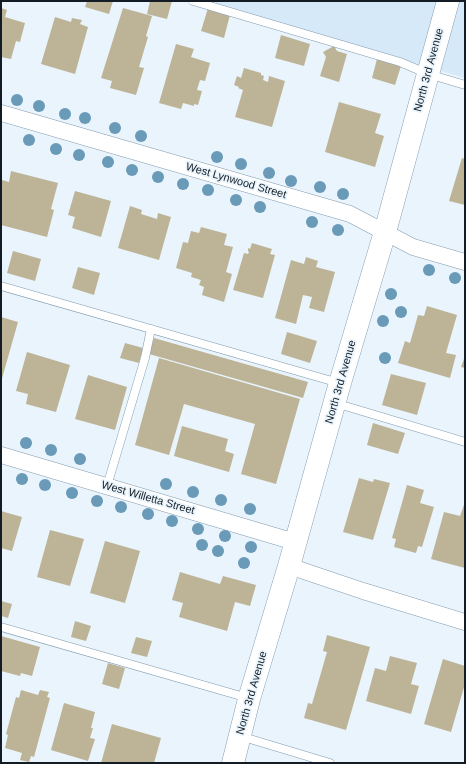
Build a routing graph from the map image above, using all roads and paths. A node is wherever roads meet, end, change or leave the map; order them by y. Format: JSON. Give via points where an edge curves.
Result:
{"nodes":[{"id":1,"x":193,"y":1,"type":"edge"},
{"id":2,"x":448,"y":1,"type":"edge"},
{"id":3,"x":428,"y":74,"type":"junction"},
{"id":4,"x":465,"y":85,"type":"edge"},
{"id":5,"x":1,"y":113,"type":"edge"},
{"id":6,"x":386,"y":232,"type":"junction"},
{"id":7,"x":465,"y":262,"type":"edge"},
{"id":8,"x":1,"y":286,"type":"edge"},
{"id":9,"x":151,"y":329,"type":"junction"},
{"id":10,"x":337,"y":393,"type":"junction"},
{"id":11,"x":465,"y":442,"type":"edge"},
{"id":12,"x":1,"y":455,"type":"edge"},
{"id":13,"x":107,"y":486,"type":"junction"},
{"id":14,"x":295,"y":542,"type":"junction"},
{"id":15,"x":289,"y":566,"type":"junction"},
{"id":16,"x":465,"y":622,"type":"edge"},
{"id":17,"x":1,"y":627,"type":"edge"},
{"id":18,"x":249,"y":699,"type":"junction"},
{"id":19,"x":239,"y":736,"type":"junction"},
{"id":20,"x":233,"y":763,"type":"edge"},
{"id":21,"x":330,"y":763,"type":"edge"}],
"edges":[{"from":1,"to":3,"type":"lane","via":[[400,62]]},
{"from":2,"to":3,"type":"street","name":"North 3rd Avenue"},
{"from":3,"to":4,"type":"lane"},
{"from":3,"to":6,"type":"street","name":"North 3rd Avenue"},
{"from":5,"to":6,"type":"street","name":"West Lynwood Street","via":[[350,214]]},
{"from":6,"to":7,"type":"street","name":"West Lynwood Street","via":[[413,247]]},
{"from":6,"to":10,"type":"street","name":"North 3rd Avenue"},
{"from":8,"to":9,"type":"lane"},
{"from":9,"to":10,"type":"lane"},
{"from":9,"to":13,"type":"lane","via":[[145,358]]},
{"from":10,"to":11,"type":"lane"},
{"from":10,"to":14,"type":"street","name":"North 3rd Avenue"},
{"from":12,"to":13,"type":"street","name":"West Willetta Street"},
{"from":13,"to":14,"type":"street","name":"West Willetta Street"},
{"from":14,"to":15,"type":"street","name":"North 3rd Avenue"},
{"from":15,"to":16,"type":"street"},
{"from":15,"to":18,"type":"street","name":"North 3rd Avenue"},
{"from":17,"to":18,"type":"lane"},
{"from":18,"to":19,"type":"street","name":"North 3rd Avenue"},
{"from":19,"to":20,"type":"street","name":"North 3rd Avenue"},
{"from":19,"to":21,"type":"lane"}]}
